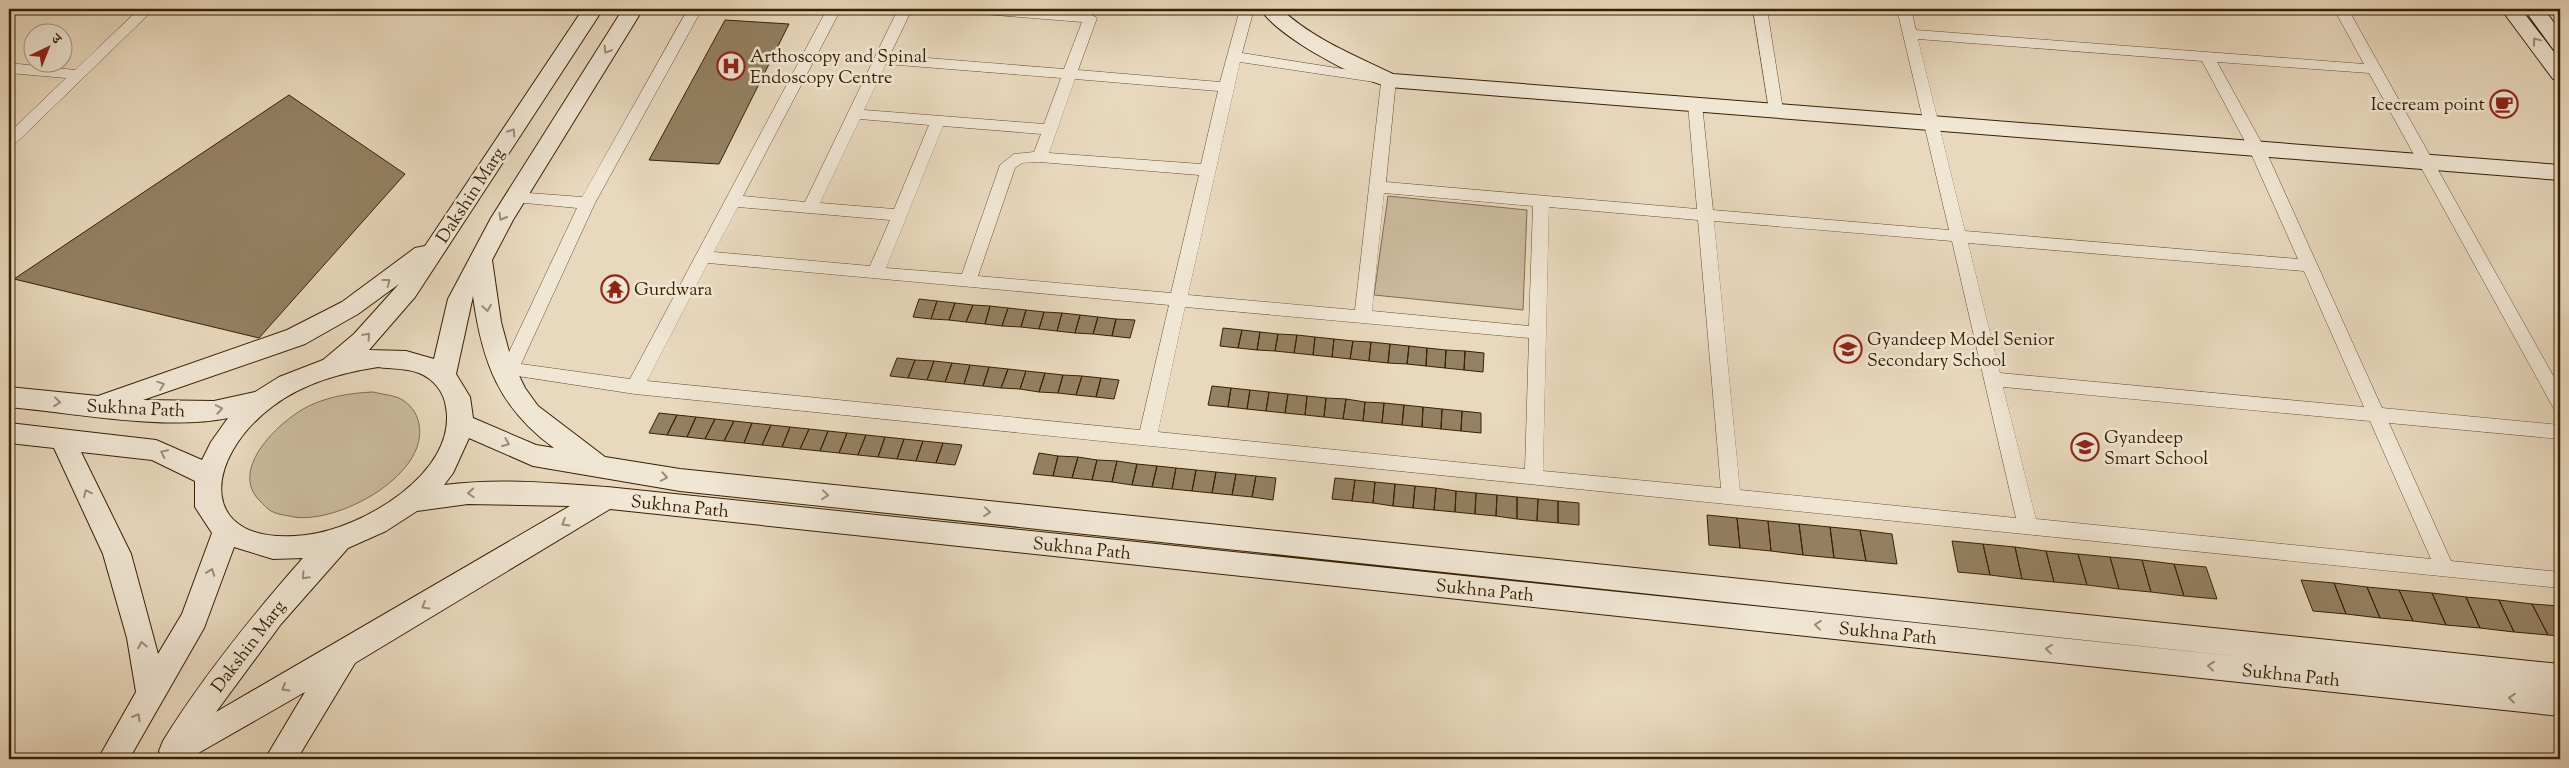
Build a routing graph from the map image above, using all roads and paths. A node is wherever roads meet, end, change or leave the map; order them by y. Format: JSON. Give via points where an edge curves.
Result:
{"nodes":[{"id":1,"x":147,"y":9,"type":"edge"},
{"id":2,"x":593,"y":9,"type":"edge"},
{"id":3,"x":633,"y":9,"type":"edge"},
{"id":4,"x":695,"y":9,"type":"edge"},
{"id":5,"x":834,"y":9,"type":"edge"},
{"id":6,"x":905,"y":9,"type":"edge"},
{"id":7,"x":970,"y":9,"type":"edge"},
{"id":8,"x":1247,"y":9,"type":"edge"},
{"id":9,"x":1270,"y":9,"type":"edge"},
{"id":10,"x":1755,"y":9,"type":"edge"},
{"id":11,"x":1904,"y":9,"type":"edge"},
{"id":12,"x":2341,"y":9,"type":"edge"},
{"id":13,"x":2511,"y":9,"type":"edge"},
{"id":14,"x":2534,"y":9,"type":"edge"},
{"id":15,"x":1910,"y":34,"type":"junction"},
{"id":16,"x":2560,"y":45,"type":"edge"},
{"id":17,"x":1233,"y":56,"type":"junction"},
{"id":18,"x":2207,"y":56,"type":"junction"},
{"id":19,"x":880,"y":59,"type":"junction"},
{"id":20,"x":9,"y":68,"type":"edge"},
{"id":21,"x":2373,"y":69,"type":"junction"},
{"id":22,"x":79,"y":74,"type":"junction"},
{"id":23,"x":1069,"y":74,"type":"junction"},
{"id":24,"x":2560,"y":74,"type":"edge"},
{"id":25,"x":1389,"y":80,"type":"junction"},
{"id":26,"x":1226,"y":87,"type":"junction"},
{"id":27,"x":1695,"y":104,"type":"junction"},
{"id":28,"x":1776,"y":110,"type":"junction"},
{"id":29,"x":854,"y":114,"type":"junction"},
{"id":30,"x":938,"y":121,"type":"junction"},
{"id":31,"x":1932,"y":123,"type":"junction"},
{"id":32,"x":1051,"y":130,"type":"junction"},
{"id":33,"x":9,"y":141,"type":"edge"},
{"id":34,"x":2257,"y":149,"type":"junction"},
{"id":35,"x":1040,"y":157,"type":"junction"},
{"id":36,"x":2426,"y":162,"type":"junction"},
{"id":37,"x":1208,"y":170,"type":"junction"},
{"id":38,"x":2560,"y":173,"type":"edge"},
{"id":39,"x":1376,"y":187,"type":"junction"},
{"id":40,"x":515,"y":197,"type":"junction"},
{"id":41,"x":733,"y":201,"type":"junction"},
{"id":42,"x":1542,"y":201,"type":"junction"},
{"id":43,"x":587,"y":203,"type":"junction"},
{"id":44,"x":810,"y":208,"type":"junction"},
{"id":45,"x":900,"y":215,"type":"junction"},
{"id":46,"x":1705,"y":215,"type":"junction"},
{"id":47,"x":1959,"y":237,"type":"junction"},
{"id":48,"x":440,"y":242,"type":"junction"},
{"id":49,"x":704,"y":257,"type":"junction"},
{"id":50,"x":480,"y":260,"type":"junction"},
{"id":51,"x":2310,"y":266,"type":"junction"},
{"id":52,"x":876,"y":272,"type":"junction"},
{"id":53,"x":968,"y":281,"type":"junction"},
{"id":54,"x":1179,"y":300,"type":"junction"},
{"id":55,"x":1362,"y":317,"type":"junction"},
{"id":56,"x":1539,"y":333,"type":"junction"},
{"id":57,"x":330,"y":366,"type":"junction"},
{"id":58,"x":443,"y":376,"type":"junction"},
{"id":59,"x":1992,"y":379,"type":"junction"},
{"id":60,"x":635,"y":387,"type":"junction"},
{"id":61,"x":9,"y":397,"type":"edge"},
{"id":62,"x":262,"y":401,"type":"junction"},
{"id":63,"x":2560,"y":404,"type":"edge"},
{"id":64,"x":98,"y":406,"type":"junction"},
{"id":65,"x":2376,"y":415,"type":"junction"},
{"id":66,"x":461,"y":424,"type":"junction"},
{"id":67,"x":2560,"y":432,"type":"edge"},
{"id":68,"x":9,"y":433,"type":"edge"},
{"id":69,"x":1146,"y":438,"type":"junction"},
{"id":70,"x":62,"y":439,"type":"junction"},
{"id":71,"x":598,"y":466,"type":"junction"},
{"id":72,"x":208,"y":475,"type":"junction"},
{"id":73,"x":1534,"y":477,"type":"junction"},
{"id":74,"x":1731,"y":497,"type":"junction"},
{"id":75,"x":607,"y":498,"type":"junction"},
{"id":76,"x":410,"y":501,"type":"junction"},
{"id":77,"x":2028,"y":527,"type":"junction"},
{"id":78,"x":226,"y":531,"type":"junction"},
{"id":79,"x":338,"y":540,"type":"junction"},
{"id":80,"x":2445,"y":568,"type":"junction"},
{"id":81,"x":2560,"y":580,"type":"edge"},
{"id":82,"x":346,"y":653,"type":"junction"},
{"id":83,"x":2560,"y":677,"type":"edge"},
{"id":84,"x":151,"y":693,"type":"junction"},
{"id":85,"x":2560,"y":703,"type":"edge"},
{"id":86,"x":171,"y":755,"type":"edge"},
{"id":87,"x":113,"y":759,"type":"edge"},
{"id":88,"x":280,"y":759,"type":"edge"}],
"edges":[{"from":1,"to":22,"type":"street"},
{"from":48,"to":2,"type":"main road","name":"Dakshin Marg","one_way":true},
{"from":3,"to":40,"type":"main road","one_way":true},
{"from":4,"to":43,"type":"street"},
{"from":5,"to":41,"type":"street"},
{"from":6,"to":19,"type":"street"},
{"from":7,"to":23,"type":"street","via":[[1090,18]]},
{"from":8,"to":17,"type":"street"},
{"from":9,"to":25,"type":"main road","via":[[1292,30]]},
{"from":10,"to":28,"type":"street"},
{"from":11,"to":15,"type":"street"},
{"from":12,"to":21,"type":"street"},
{"from":24,"to":13,"type":"main road","one_way":true},
{"from":14,"to":16,"type":"main road"},
{"from":15,"to":18,"type":"street"},
{"from":15,"to":31,"type":"street"},
{"from":17,"to":25,"type":"street"},
{"from":17,"to":26,"type":"street"},
{"from":18,"to":21,"type":"street"},
{"from":18,"to":34,"type":"street"},
{"from":19,"to":23,"type":"street"},
{"from":19,"to":29,"type":"street"},
{"from":20,"to":22,"type":"street"},
{"from":21,"to":36,"type":"street"},
{"from":22,"to":33,"type":"street"},
{"from":23,"to":26,"type":"street"},
{"from":23,"to":32,"type":"street"},
{"from":25,"to":27,"type":"main road"},
{"from":25,"to":39,"type":"street"},
{"from":26,"to":37,"type":"street"},
{"from":27,"to":28,"type":"main road"},
{"from":27,"to":46,"type":"street"},
{"from":28,"to":31,"type":"main road"},
{"from":29,"to":30,"type":"street"},
{"from":29,"to":44,"type":"street"},
{"from":30,"to":32,"type":"street"},
{"from":30,"to":45,"type":"street"},
{"from":31,"to":34,"type":"main road"},
{"from":31,"to":47,"type":"street"},
{"from":32,"to":35,"type":"street"},
{"from":34,"to":36,"type":"main road"},
{"from":34,"to":51,"type":"street"},
{"from":35,"to":37,"type":"street"},
{"from":35,"to":53,"type":"street","via":[[1019,158],[1008,165]]},
{"from":36,"to":38,"type":"main road"},
{"from":36,"to":63,"type":"street"},
{"from":37,"to":54,"type":"street"},
{"from":39,"to":42,"type":"street"},
{"from":39,"to":55,"type":"street"},
{"from":40,"to":43,"type":"street"},
{"from":40,"to":50,"type":"main road","one_way":true},
{"from":41,"to":44,"type":"street"},
{"from":41,"to":49,"type":"street"},
{"from":42,"to":46,"type":"street"},
{"from":42,"to":56,"type":"street"},
{"from":43,"to":60,"type":"street","via":[[510,369]]},
{"from":44,"to":45,"type":"street"},
{"from":45,"to":52,"type":"street"},
{"from":46,"to":47,"type":"street"},
{"from":46,"to":74,"type":"street"},
{"from":47,"to":51,"type":"street"},
{"from":47,"to":59,"type":"street"},
{"from":57,"to":48,"type":"main road","name":"Dakshin Marg","one_way":true,"via":[[376,327],[407,291]]},
{"from":64,"to":48,"type":"main road","one_way":true,"via":[[296,337],[350,308]]},
{"from":49,"to":52,"type":"street"},
{"from":49,"to":60,"type":"street"},
{"from":50,"to":58,"type":"main road","via":[[460,299]]},
{"from":50,"to":71,"type":"main road","one_way":true,"via":[[493,346],[503,375],[530,414]]},
{"from":51,"to":65,"type":"street"},
{"from":52,"to":53,"type":"street"},
{"from":53,"to":54,"type":"street"},
{"from":54,"to":55,"type":"street"},
{"from":54,"to":69,"type":"street"},
{"from":55,"to":56,"type":"street"},
{"from":56,"to":73,"type":"street"},
{"from":57,"to":58,"type":"main road","via":[[378,358],[393,359],[424,366]]},
{"from":57,"to":62,"type":"main road","via":[[277,390]]},
{"from":58,"to":66,"type":"main road","via":[[454,389],[459,402]]},
{"from":59,"to":65,"type":"street"},
{"from":59,"to":77,"type":"street"},
{"from":60,"to":69,"type":"street"},
{"from":61,"to":64,"type":"main road","name":"Sukhna Path","one_way":true},
{"from":64,"to":62,"type":"main road","name":"Sukhna Path","one_way":true,"via":[[158,412],[214,411]]},
{"from":62,"to":72,"type":"main road","via":[[242,418],[213,460]]},
{"from":65,"to":67,"type":"street"},
{"from":65,"to":80,"type":"street"},
{"from":66,"to":71,"type":"main road","name":"Sukhna Path","one_way":true,"via":[[533,455]]},
{"from":66,"to":76,"type":"main road","via":[[457,440],[439,472]]},
{"from":68,"to":70,"type":"main road","name":"Sukhna Path"},
{"from":69,"to":73,"type":"street"},
{"from":72,"to":70,"type":"main road","name":"Sukhna Path","one_way":true,"via":[[156,450]]},
{"from":84,"to":70,"type":"main road","one_way":true,"via":[[141,638],[117,554]]},
{"from":71,"to":83,"type":"main road","name":"Sukhna Path","one_way":true,"via":[[700,482]]},
{"from":72,"to":78,"type":"main road","via":[[208,501],[212,515]]},
{"from":73,"to":74,"type":"street"},
{"from":74,"to":77,"type":"street"},
{"from":75,"to":76,"type":"main road","name":"Sukhna Path","one_way":true,"via":[[538,493],[468,493]]},
{"from":75,"to":82,"type":"main road","one_way":true},
{"from":85,"to":75,"type":"main road","name":"Sukhna Path","one_way":true},
{"from":76,"to":79,"type":"main road","via":[[382,520]]},
{"from":77,"to":80,"type":"street"},
{"from":78,"to":79,"type":"main road","via":[[258,545],[310,546]]},
{"from":84,"to":78,"type":"main road","one_way":true,"via":[[194,619]]},
{"from":79,"to":86,"type":"main road","name":"Dakshin Marg","one_way":true,"via":[[280,602],[192,719]]},
{"from":80,"to":81,"type":"street"},
{"from":82,"to":86,"type":"main road","one_way":true},
{"from":82,"to":88,"type":"main road"},
{"from":87,"to":84,"type":"main road","one_way":true}]}
